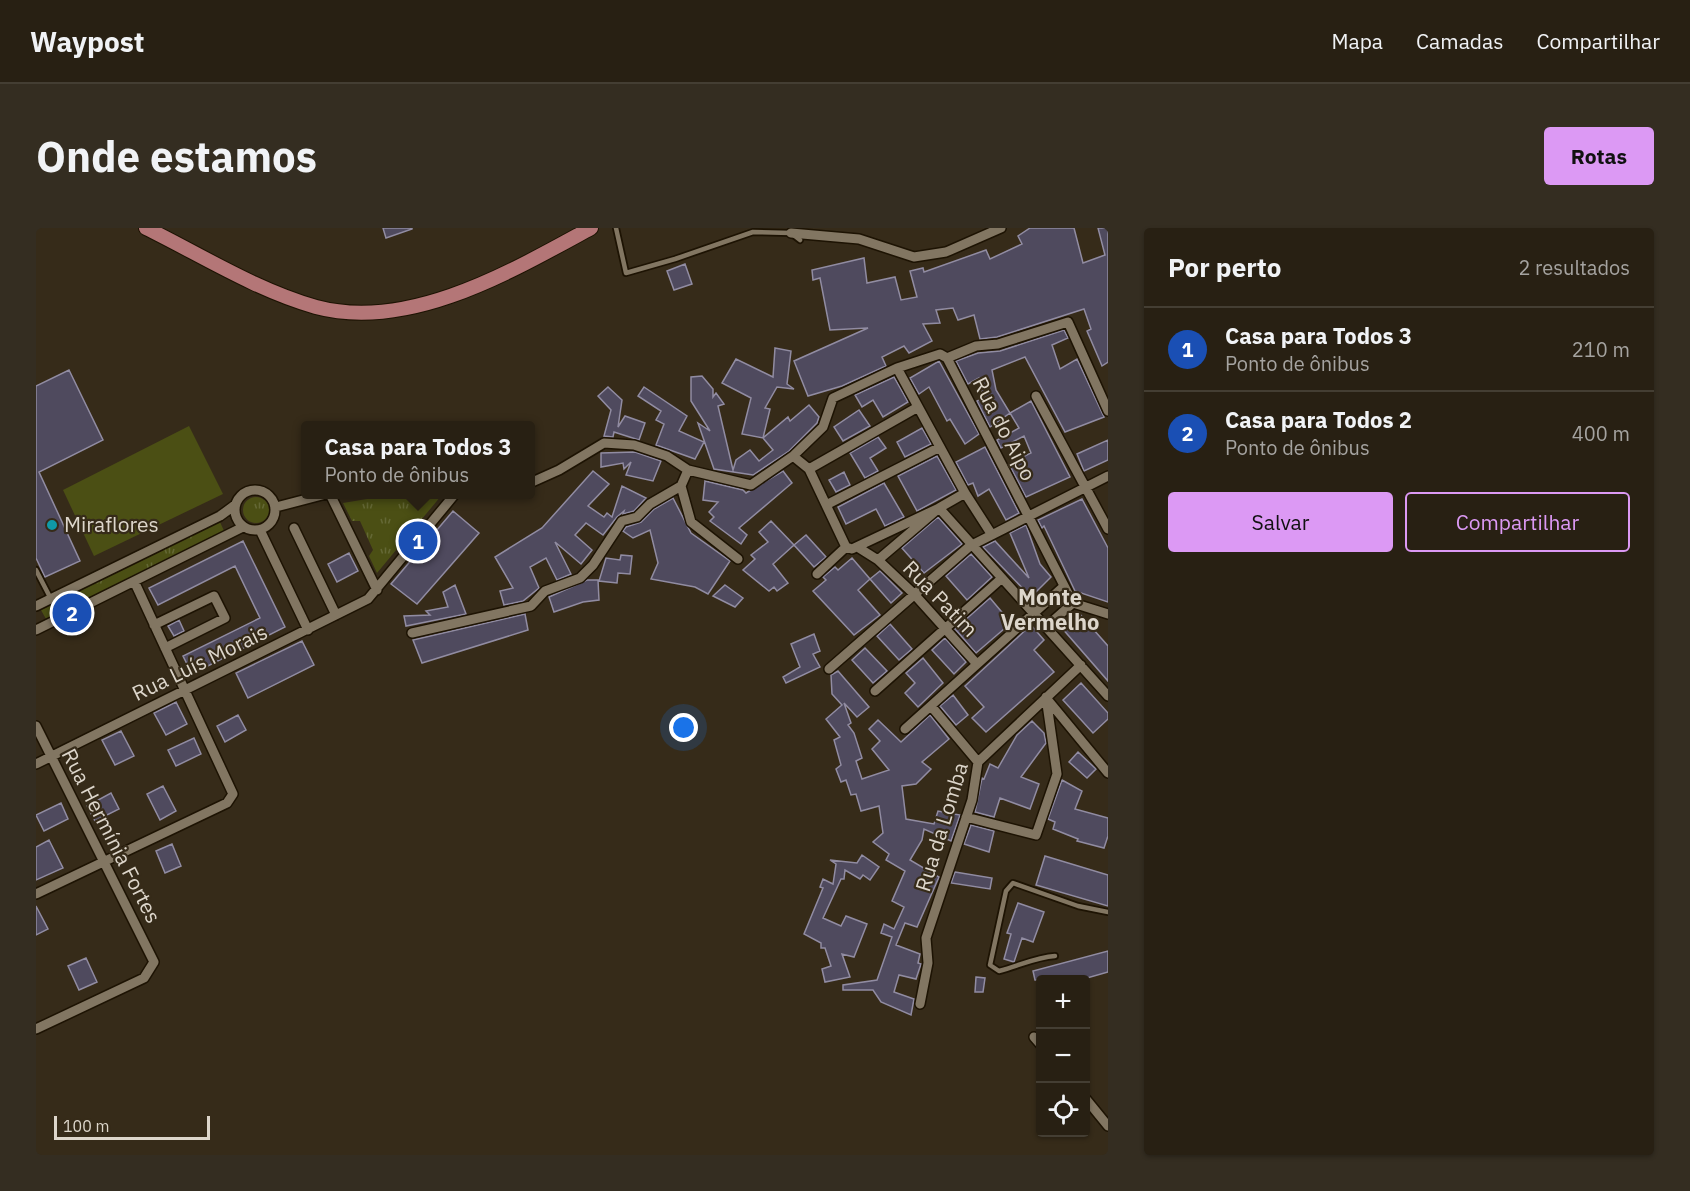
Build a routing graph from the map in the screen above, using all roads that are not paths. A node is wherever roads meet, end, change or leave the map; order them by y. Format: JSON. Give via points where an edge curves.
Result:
{"nodes":[{"id":1,"x":146,"y":228,"type":"edge"},
{"id":2,"x":591,"y":228,"type":"edge"},
{"id":3,"x":616,"y":228,"type":"edge"},
{"id":4,"x":1001,"y":228,"type":"edge"},
{"id":5,"x":791,"y":232,"type":"junction"},
{"id":6,"x":800,"y":240,"type":"dead end"},
{"id":7,"x":947,"y":358,"type":"junction"},
{"id":8,"x":897,"y":368,"type":"junction"},
{"id":9,"x":1036,"y":396,"type":"dead end"},
{"id":10,"x":918,"y":407,"type":"junction"},
{"id":11,"x":1108,"y":411,"type":"edge"},
{"id":12,"x":940,"y":447,"type":"junction"},
{"id":13,"x":793,"y":456,"type":"junction"},
{"id":14,"x":809,"y":468,"type":"junction"},
{"id":15,"x":688,"y":470,"type":"junction"},
{"id":16,"x":1108,"y":476,"type":"edge"},
{"id":17,"x":535,"y":481,"type":"edge"},
{"id":18,"x":681,"y":486,"type":"junction"},
{"id":19,"x":1085,"y":488,"type":"junction"},
{"id":20,"x":965,"y":493,"type":"junction"},
{"id":21,"x":311,"y":499,"type":"edge"},
{"id":22,"x":330,"y":499,"type":"edge"},
{"id":23,"x":450,"y":499,"type":"edge"},
{"id":24,"x":235,"y":505,"type":"junction"},
{"id":25,"x":826,"y":505,"type":"junction"},
{"id":26,"x":276,"y":507,"type":"junction"},
{"id":27,"x":939,"y":508,"type":"junction"},
{"id":28,"x":1028,"y":516,"type":"junction"},
{"id":29,"x":243,"y":527,"type":"junction"},
{"id":30,"x":294,"y":528,"type":"dead end"},
{"id":31,"x":260,"y":530,"type":"junction"},
{"id":32,"x":1108,"y":530,"type":"edge"},
{"id":33,"x":992,"y":535,"type":"junction"},
{"id":34,"x":970,"y":546,"type":"junction"},
{"id":35,"x":846,"y":547,"type":"junction"},
{"id":36,"x":860,"y":548,"type":"junction"},
{"id":37,"x":738,"y":559,"type":"dead end"},
{"id":38,"x":878,"y":560,"type":"junction"},
{"id":39,"x":36,"y":570,"type":"edge"},
{"id":40,"x":817,"y":574,"type":"dead end"},
{"id":41,"x":1002,"y":578,"type":"junction"},
{"id":42,"x":135,"y":583,"type":"junction"},
{"id":43,"x":1063,"y":587,"type":"junction"},
{"id":44,"x":377,"y":590,"type":"junction"},
{"id":45,"x":914,"y":594,"type":"junction"},
{"id":46,"x":51,"y":599,"type":"junction"},
{"id":47,"x":1073,"y":603,"type":"junction"},
{"id":48,"x":36,"y":606,"type":"edge"},
{"id":49,"x":1034,"y":611,"type":"junction"},
{"id":50,"x":1108,"y":614,"type":"edge"},
{"id":51,"x":336,"y":615,"type":"junction"},
{"id":52,"x":154,"y":626,"type":"junction"},
{"id":53,"x":1047,"y":626,"type":"junction"},
{"id":54,"x":945,"y":627,"type":"junction"},
{"id":55,"x":36,"y":630,"type":"edge"},
{"id":56,"x":308,"y":630,"type":"junction"},
{"id":57,"x":412,"y":633,"type":"dead end"},
{"id":58,"x":165,"y":648,"type":"junction"},
{"id":59,"x":976,"y":663,"type":"junction"},
{"id":60,"x":1081,"y":665,"type":"junction"},
{"id":61,"x":829,"y":669,"type":"dead end"},
{"id":62,"x":186,"y":690,"type":"junction"},
{"id":63,"x":875,"y":691,"type":"dead end"},
{"id":64,"x":1108,"y":696,"type":"edge"},
{"id":65,"x":1046,"y":697,"type":"junction"},
{"id":66,"x":930,"y":706,"type":"junction"},
{"id":67,"x":36,"y":726,"type":"edge"},
{"id":68,"x":905,"y":729,"type":"dead end"},
{"id":69,"x":50,"y":757,"type":"junction"},
{"id":70,"x":978,"y":762,"type":"junction"},
{"id":71,"x":36,"y":764,"type":"edge"},
{"id":72,"x":1108,"y":773,"type":"edge"},
{"id":73,"x":966,"y":817,"type":"junction"},
{"id":74,"x":104,"y":862,"type":"junction"},
{"id":75,"x":36,"y":894,"type":"edge"},
{"id":76,"x":1108,"y":912,"type":"edge"},
{"id":77,"x":1055,"y":956,"type":"dead end"},
{"id":78,"x":920,"y":1004,"type":"dead end"},
{"id":79,"x":36,"y":1029,"type":"edge"},
{"id":80,"x":1090,"y":1104,"type":"edge"},
{"id":81,"x":1108,"y":1126,"type":"edge"}],
"edges":[{"from":1,"to":2,"type":"main road","via":[[300,302],[335,311],[372,312],[417,306],[506,275]]},
{"from":3,"to":5,"type":"lane","via":[[626,273],[753,232]]},
{"from":4,"to":5,"type":"street","via":[[946,252],[914,257],[859,239]]},
{"from":5,"to":6,"type":"lane"},
{"from":7,"to":8,"type":"street","via":[[940,354]]},
{"from":7,"to":11,"type":"street","via":[[976,346],[998,344],[1068,322]]},
{"from":7,"to":28,"type":"street","name":"Rua do Aipo"},
{"from":8,"to":10,"type":"street"},
{"from":8,"to":13,"type":"street","via":[[833,398],[823,427]]},
{"from":9,"to":19,"type":"street"},
{"from":10,"to":12,"type":"street"},
{"from":10,"to":14,"type":"street"},
{"from":12,"to":20,"type":"street"},
{"from":12,"to":25,"type":"street"},
{"from":13,"to":14,"type":"street"},
{"from":13,"to":15,"type":"street","via":[[751,485]]},
{"from":14,"to":25,"type":"street"},
{"from":15,"to":17,"type":"street","via":[[667,456],[634,445],[603,443]]},
{"from":15,"to":18,"type":"street"},
{"from":16,"to":19,"type":"street"},
{"from":18,"to":37,"type":"street","via":[[691,522]]},
{"from":18,"to":57,"type":"street","via":[[650,504],[637,517],[622,521],[580,578],[545,591],[531,606]]},
{"from":19,"to":28,"type":"street"},
{"from":19,"to":32,"type":"street"},
{"from":20,"to":27,"type":"street"},
{"from":20,"to":33,"type":"street"},
{"from":21,"to":26,"type":"street"},
{"from":22,"to":44,"type":"street"},
{"from":23,"to":44,"type":"street","name":"Rua Luís Morais"},
{"from":24,"to":26,"type":"street","via":[[242,494],[255,489],[267,493]]},
{"from":24,"to":29,"type":"street","via":[[236,518]]},
{"from":24,"to":46,"type":"street"},
{"from":25,"to":35,"type":"street"},
{"from":26,"to":31,"type":"street","via":[[270,524]]},
{"from":27,"to":34,"type":"street"},
{"from":27,"to":36,"type":"street"},
{"from":27,"to":38,"type":"street"},
{"from":28,"to":33,"type":"street"},
{"from":28,"to":43,"type":"street","name":"Rua do Aipo"},
{"from":29,"to":31,"type":"street"},
{"from":29,"to":42,"type":"street"},
{"from":30,"to":51,"type":"street"},
{"from":31,"to":56,"type":"street"},
{"from":33,"to":34,"type":"street"},
{"from":34,"to":41,"type":"street"},
{"from":34,"to":45,"type":"street"},
{"from":35,"to":36,"type":"street"},
{"from":35,"to":40,"type":"street"},
{"from":36,"to":38,"type":"street","name":"Rua Patim"},
{"from":38,"to":45,"type":"street","name":"Rua Patim"},
{"from":39,"to":46,"type":"lane"},
{"from":41,"to":49,"type":"street"},
{"from":41,"to":54,"type":"street"},
{"from":42,"to":52,"type":"street"},
{"from":42,"to":55,"type":"street"},
{"from":43,"to":47,"type":"street","name":"Rua do Aipo"},
{"from":43,"to":49,"type":"street"},
{"from":44,"to":51,"type":"street","name":"Rua Luís Morais"},
{"from":45,"to":54,"type":"street","name":"Rua Patim"},
{"from":45,"to":61,"type":"street"},
{"from":46,"to":48,"type":"street"},
{"from":47,"to":50,"type":"street"},
{"from":47,"to":53,"type":"street"},
{"from":49,"to":53,"type":"street"},
{"from":49,"to":59,"type":"street"},
{"from":51,"to":56,"type":"street","name":"Rua Luís Morais"},
{"from":52,"to":58,"type":"street"},
{"from":52,"to":58,"type":"street","via":[[214,596],[225,618]]},
{"from":53,"to":60,"type":"street"},
{"from":54,"to":59,"type":"street","name":"Rua Patim"},
{"from":54,"to":63,"type":"street"},
{"from":56,"to":62,"type":"street","name":"Rua Luís Morais"},
{"from":58,"to":62,"type":"street"},
{"from":59,"to":66,"type":"street"},
{"from":60,"to":64,"type":"street"},
{"from":60,"to":65,"type":"street","name":"Rua da Lomba"},
{"from":62,"to":69,"type":"street","name":"Rua Luís Morais"},
{"from":62,"to":74,"type":"street","via":[[233,794],[227,803]]},
{"from":65,"to":70,"type":"street","name":"Rua da Lomba"},
{"from":65,"to":72,"type":"street"},
{"from":65,"to":73,"type":"street","via":[[1057,774],[1036,835]]},
{"from":66,"to":68,"type":"street"},
{"from":66,"to":70,"type":"street"},
{"from":67,"to":69,"type":"street","name":"Rua Hermínia Fortes"},
{"from":69,"to":71,"type":"street","name":"Rua Luís Morais"},
{"from":69,"to":74,"type":"street","name":"Rua Hermínia Fortes"},
{"from":70,"to":73,"type":"street","name":"Rua da Lomba"},
{"from":73,"to":78,"type":"street","name":"Rua da Lomba","via":[[926,938],[927,963]]},
{"from":74,"to":75,"type":"street"},
{"from":74,"to":79,"type":"street","name":"Rua Hermínia Fortes","via":[[154,962],[144,978]]},
{"from":76,"to":77,"type":"lane","via":[[1078,906],[1013,883],[1006,891],[990,965],[999,971],[1027,964],[1037,957]]},
{"from":80,"to":81,"type":"street"}]}
